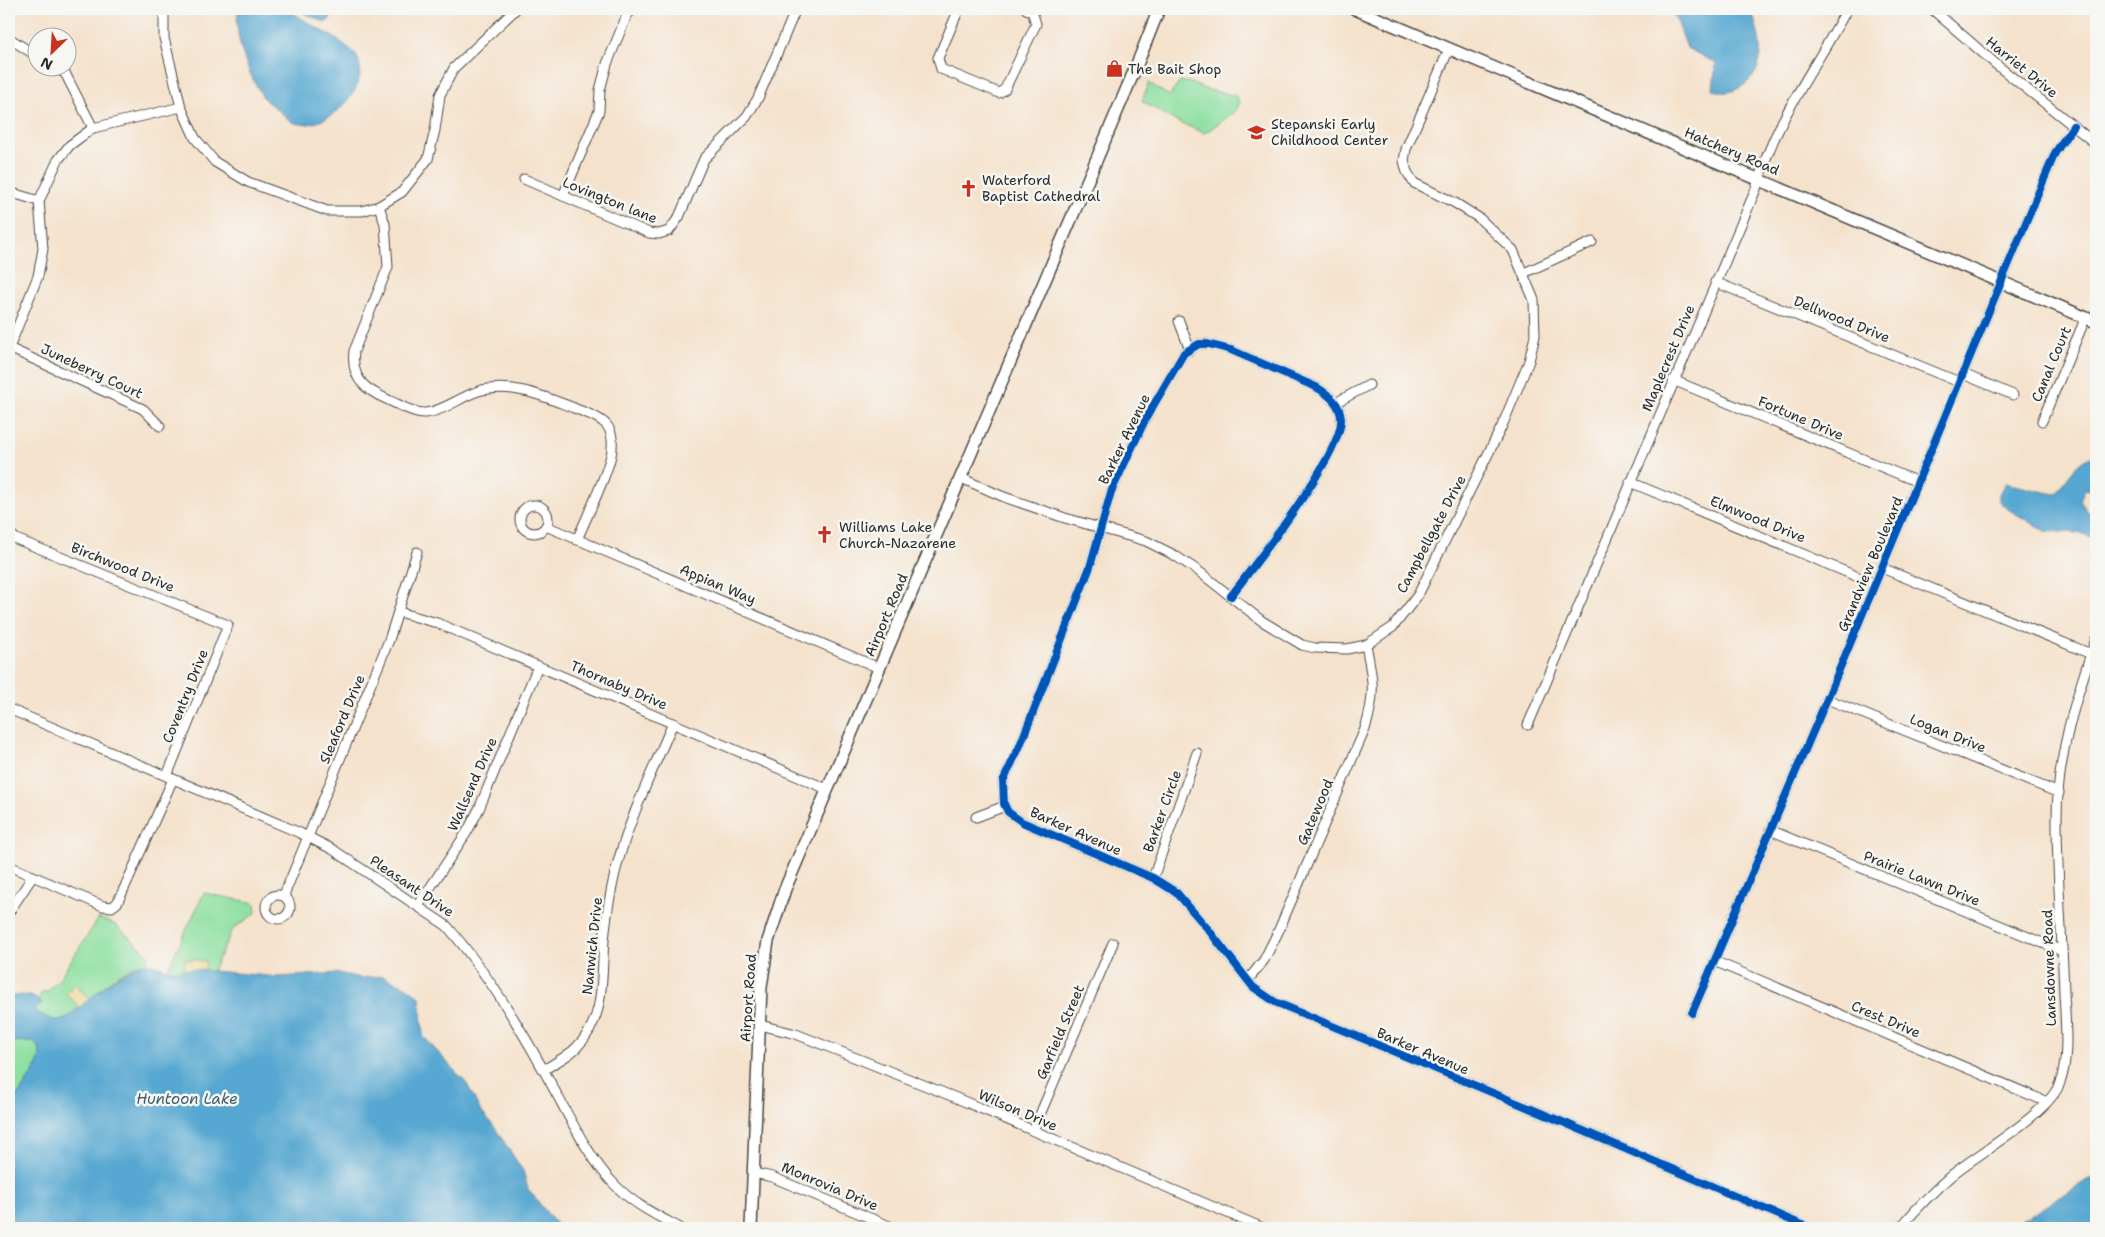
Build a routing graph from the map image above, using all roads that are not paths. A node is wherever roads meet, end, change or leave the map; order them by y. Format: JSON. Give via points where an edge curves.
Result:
{"nodes":[{"id":1,"x":164,"y":9,"type":"edge"},
{"id":2,"x":516,"y":9,"type":"edge"},
{"id":3,"x":632,"y":9,"type":"edge"},
{"id":4,"x":796,"y":9,"type":"edge"},
{"id":5,"x":959,"y":9,"type":"edge"},
{"id":6,"x":1026,"y":9,"type":"edge"},
{"id":7,"x":1159,"y":9,"type":"edge"},
{"id":8,"x":1355,"y":9,"type":"edge"},
{"id":9,"x":1847,"y":9,"type":"edge"},
{"id":10,"x":1932,"y":9,"type":"edge"},
{"id":11,"x":9,"y":38,"type":"edge"},
{"id":12,"x":1449,"y":49,"type":"junction"},
{"id":13,"x":28,"y":50,"type":"edge"},
{"id":14,"x":67,"y":78,"type":"edge"},
{"id":15,"x":181,"y":107,"type":"junction"},
{"id":16,"x":2072,"y":126,"type":"junction"},
{"id":17,"x":93,"y":128,"type":"junction"},
{"id":18,"x":2096,"y":144,"type":"edge"},
{"id":19,"x":524,"y":179,"type":"dead end"},
{"id":20,"x":1758,"y":179,"type":"junction"},
{"id":21,"x":9,"y":192,"type":"edge"},
{"id":22,"x":563,"y":196,"type":"junction"},
{"id":23,"x":39,"y":201,"type":"junction"},
{"id":24,"x":379,"y":206,"type":"junction"},
{"id":25,"x":1592,"y":242,"type":"dead end"},
{"id":26,"x":1524,"y":273,"type":"junction"},
{"id":27,"x":2002,"y":281,"type":"junction"},
{"id":28,"x":1715,"y":282,"type":"junction"},
{"id":29,"x":2091,"y":320,"type":"edge"},
{"id":30,"x":1179,"y":321,"type":"dead end"},
{"id":31,"x":9,"y":348,"type":"edge"},
{"id":32,"x":1190,"y":350,"type":"junction"},
{"id":33,"x":1961,"y":378,"type":"junction"},
{"id":34,"x":1673,"y":380,"type":"junction"},
{"id":35,"x":1368,"y":385,"type":"dead end"},
{"id":36,"x":2012,"y":395,"type":"dead end"},
{"id":37,"x":1335,"y":403,"type":"junction"},
{"id":38,"x":2042,"y":421,"type":"dead end"},
{"id":39,"x":160,"y":426,"type":"dead end"},
{"id":40,"x":960,"y":478,"type":"junction"},
{"id":41,"x":1630,"y":482,"type":"junction"},
{"id":42,"x":1918,"y":482,"type":"junction"},
{"id":43,"x":546,"y":526,"type":"dead end"},
{"id":44,"x":1102,"y":527,"type":"junction"},
{"id":45,"x":9,"y":533,"type":"edge"},
{"id":46,"x":577,"y":540,"type":"junction"},
{"id":47,"x":417,"y":552,"type":"dead end"},
{"id":48,"x":1882,"y":568,"type":"junction"},
{"id":49,"x":1875,"y":584,"type":"junction"},
{"id":50,"x":1231,"y":596,"type":"junction"},
{"id":51,"x":398,"y":612,"type":"junction"},
{"id":52,"x":228,"y":625,"type":"joint"},
{"id":53,"x":2096,"y":639,"type":"edge"},
{"id":54,"x":1366,"y":645,"type":"junction"},
{"id":55,"x":2091,"y":654,"type":"junction"},
{"id":56,"x":538,"y":666,"type":"junction"},
{"id":57,"x":879,"y":668,"type":"junction"},
{"id":58,"x":1827,"y":699,"type":"junction"},
{"id":59,"x":9,"y":709,"type":"edge"},
{"id":60,"x":673,"y":723,"type":"junction"},
{"id":61,"x":1528,"y":725,"type":"dead end"},
{"id":62,"x":1198,"y":753,"type":"dead end"},
{"id":63,"x":170,"y":778,"type":"junction"},
{"id":64,"x":827,"y":789,"type":"junction"},
{"id":65,"x":2059,"y":793,"type":"junction"},
{"id":66,"x":1005,"y":806,"type":"junction"},
{"id":67,"x":976,"y":817,"type":"dead end"},
{"id":68,"x":1770,"y":830,"type":"junction"},
{"id":69,"x":308,"y":837,"type":"junction"},
{"id":70,"x":9,"y":866,"type":"edge"},
{"id":71,"x":33,"y":876,"type":"junction"},
{"id":72,"x":1153,"y":878,"type":"junction"},
{"id":73,"x":284,"y":895,"type":"dead end"},
{"id":74,"x":418,"y":906,"type":"junction"},
{"id":75,"x":9,"y":912,"type":"edge"},
{"id":76,"x":1113,"y":943,"type":"dead end"},
{"id":77,"x":2062,"y":951,"type":"junction"},
{"id":78,"x":1714,"y":961,"type":"junction"},
{"id":79,"x":1248,"y":980,"type":"junction"},
{"id":80,"x":1692,"y":1013,"type":"dead end"},
{"id":81,"x":760,"y":1025,"type":"junction"},
{"id":82,"x":544,"y":1070,"type":"junction"},
{"id":83,"x":2047,"y":1102,"type":"junction"},
{"id":84,"x":1033,"y":1131,"type":"junction"},
{"id":85,"x":754,"y":1173,"type":"junction"},
{"id":86,"x":680,"y":1228,"type":"edge"},
{"id":87,"x":751,"y":1228,"type":"edge"},
{"id":88,"x":894,"y":1228,"type":"edge"},
{"id":89,"x":1263,"y":1228,"type":"edge"},
{"id":90,"x":1809,"y":1228,"type":"edge"},
{"id":91,"x":1900,"y":1228,"type":"edge"}],
"edges":[{"from":1,"to":15,"type":"street","via":[[164,38]]},
{"from":2,"to":24,"type":"street","via":[[454,68],[440,95],[428,159],[402,192]]},
{"from":3,"to":22,"type":"street","via":[[607,64],[600,90],[599,112]]},
{"from":4,"to":22,"type":"street","name":"Lovington lane","via":[[758,98],[747,116],[704,159],[679,217],[669,231],[649,233]]},
{"from":5,"to":6,"type":"street","via":[[938,58],[941,69],[999,93],[1006,89],[1036,24],[1032,11]]},
{"from":7,"to":40,"type":"street","name":"Airport Road"},
{"from":8,"to":12,"type":"street","name":"Hatchery Road"},
{"from":9,"to":20,"type":"street","name":"Maplecrest Drive","via":[[1777,130]]},
{"from":10,"to":16,"type":"street","name":"Harriet Drive"},
{"from":11,"to":13,"type":"street"},
{"from":12,"to":20,"type":"street","name":"Hatchery Road"},
{"from":12,"to":26,"type":"street","name":"Campbellgate Drive","via":[[1406,149],[1404,161],[1407,172],[1414,183],[1455,203],[1497,233],[1514,250]]},
{"from":14,"to":17,"type":"street"},
{"from":15,"to":17,"type":"street"},
{"from":15,"to":24,"type":"street","via":[[195,138],[214,162],[248,182],[327,211],[362,211]]},
{"from":16,"to":18,"type":"street","name":"Harriet Drive"},
{"from":16,"to":27,"type":"street","name":"Grandview Boulevard","via":[[2055,153]]},
{"from":17,"to":23,"type":"street","via":[[70,145],[58,160]]},
{"from":19,"to":22,"type":"street","name":"Lovington lane"},
{"from":20,"to":27,"type":"street","name":"Hatchery Road"},
{"from":20,"to":28,"type":"street","name":"Maplecrest Drive"},
{"from":21,"to":23,"type":"street"},
{"from":23,"to":31,"type":"street","via":[[43,249],[38,276]]},
{"from":24,"to":46,"type":"street","via":[[385,224],[388,267],[354,351],[352,362],[357,376],[370,391],[424,413],[483,390],[514,388],[532,392],[603,421],[611,432],[613,450]]},
{"from":25,"to":26,"type":"street"},
{"from":26,"to":54,"type":"street","name":"Campbellgate Drive","via":[[1534,300],[1535,336],[1519,388],[1418,595],[1393,626]]},
{"from":27,"to":29,"type":"street","name":"Hatchery Road"},
{"from":27,"to":33,"type":"street","name":"Grandview Boulevard"},
{"from":28,"to":33,"type":"street","name":"Dellwood Drive"},
{"from":28,"to":34,"type":"street","name":"Maplecrest Drive"},
{"from":29,"to":38,"type":"street","name":"Canal Court"},
{"from":30,"to":32,"type":"street"},
{"from":31,"to":39,"type":"street","name":"Juneberry Court","via":[[143,409]]},
{"from":32,"to":37,"type":"street","via":[[1199,344],[1208,344],[1231,350],[1316,387]]},
{"from":32,"to":44,"type":"street","name":"Barker Avenue","via":[[1174,368],[1146,418],[1111,492]]},
{"from":33,"to":36,"type":"street","name":"Dellwood Drive"},
{"from":33,"to":42,"type":"street","name":"Grandview Boulevard"},
{"from":34,"to":41,"type":"street","name":"Maplecrest Drive"},
{"from":34,"to":42,"type":"street","name":"Fortune Drive"},
{"from":35,"to":37,"type":"street"},
{"from":37,"to":50,"type":"street","via":[[1341,417],[1340,430],[1333,445],[1297,506]]},
{"from":40,"to":44,"type":"street","name":"Campbellgate Drive","via":[[1004,497]]},
{"from":40,"to":57,"type":"street","name":"Airport Road"},
{"from":41,"to":49,"type":"street","name":"Elmwood Drive"},
{"from":41,"to":61,"type":"street","name":"Maplecrest Drive"},
{"from":42,"to":48,"type":"street","name":"Grandview Boulevard"},
{"from":43,"to":46,"type":"street","name":"Appian Way"},
{"from":44,"to":50,"type":"street","name":"Campbellgate Drive","via":[[1174,554]]},
{"from":44,"to":66,"type":"street","name":"Barker Avenue","via":[[1053,664],[1003,781]]},
{"from":45,"to":52,"type":"street","name":"Birchwood Drive","via":[[16,539]]},
{"from":46,"to":57,"type":"street","name":"Appian Way"},
{"from":47,"to":51,"type":"street","name":"Sleaford Drive"},
{"from":48,"to":49,"type":"street","name":"Grandview Boulevard"},
{"from":48,"to":55,"type":"street"},
{"from":49,"to":58,"type":"street","name":"Grandview Boulevard"},
{"from":50,"to":54,"type":"street","name":"Campbellgate Drive","via":[[1262,621],[1302,645],[1347,649]]},
{"from":51,"to":56,"type":"street","name":"Thornaby Drive","via":[[437,623]]},
{"from":51,"to":69,"type":"street","name":"Sleaford Drive"},
{"from":52,"to":63,"type":"street","name":"Coventry Drive"},
{"from":53,"to":55,"type":"street","name":"Lansdowne Road"},
{"from":54,"to":79,"type":"street","name":"Gatewood","via":[[1373,679],[1372,706],[1365,729],[1278,932],[1264,960]]},
{"from":55,"to":65,"type":"street","name":"Lansdowne Road","via":[[2072,709]]},
{"from":56,"to":60,"type":"street","name":"Thornaby Drive"},
{"from":56,"to":74,"type":"street","name":"Wallsend Drive","via":[[467,832]]},
{"from":57,"to":64,"type":"street","name":"Airport Road"},
{"from":58,"to":65,"type":"street","name":"Logan Drive"},
{"from":58,"to":68,"type":"street","name":"Grandview Boulevard"},
{"from":59,"to":63,"type":"street","name":"Pleasant Drive"},
{"from":60,"to":64,"type":"street","name":"Thornaby Drive"},
{"from":60,"to":82,"type":"street","name":"Nanwich Drive","via":[[630,823],[615,874],[604,939],[600,1002],[595,1018],[576,1048]]},
{"from":62,"to":72,"type":"street","name":"Barker Circle"},
{"from":63,"to":69,"type":"street","name":"Pleasant Drive"},
{"from":63,"to":71,"type":"street","name":"Coventry Drive","via":[[117,903],[112,908]]},
{"from":64,"to":81,"type":"street","name":"Airport Road","via":[[772,927],[763,971]]},
{"from":65,"to":77,"type":"street","name":"Lansdowne Road"},
{"from":66,"to":67,"type":"street"},
{"from":66,"to":72,"type":"street","name":"Barker Avenue","via":[[1022,822]]},
{"from":68,"to":77,"type":"street","name":"Prairie Lawn Drive"},
{"from":68,"to":78,"type":"street","name":"Grandview Boulevard"},
{"from":69,"to":73,"type":"street","name":"Sleaford Drive"},
{"from":69,"to":74,"type":"street","name":"Pleasant Drive","via":[[332,849]]},
{"from":70,"to":71,"type":"street"},
{"from":71,"to":75,"type":"street"},
{"from":72,"to":79,"type":"street","name":"Barker Avenue","via":[[1177,894]]},
{"from":74,"to":82,"type":"street","name":"Pleasant Drive","via":[[447,926],[462,943],[518,1023]]},
{"from":76,"to":84,"type":"street","name":"Garfield Street"},
{"from":77,"to":83,"type":"street","name":"Lansdowne Road","via":[[2064,1064],[2060,1085]]},
{"from":78,"to":80,"type":"street","name":"Grandview Boulevard"},
{"from":78,"to":83,"type":"street","name":"Crest Drive"},
{"from":79,"to":90,"type":"street","name":"Barker Avenue","via":[[1275,1002]]},
{"from":81,"to":84,"type":"street","name":"Wilson Drive","via":[[796,1034]]},
{"from":81,"to":85,"type":"street","name":"Airport Road"},
{"from":82,"to":86,"type":"street","name":"Pleasant Drive","via":[[591,1152],[613,1183],[644,1208]]},
{"from":83,"to":91,"type":"street","name":"Lansdowne Road","via":[[1952,1175]]},
{"from":84,"to":89,"type":"street","name":"Wilson Drive"},
{"from":85,"to":87,"type":"street","name":"Airport Road"},
{"from":85,"to":88,"type":"street","name":"Monrovia Drive","via":[[772,1177]]}]}
